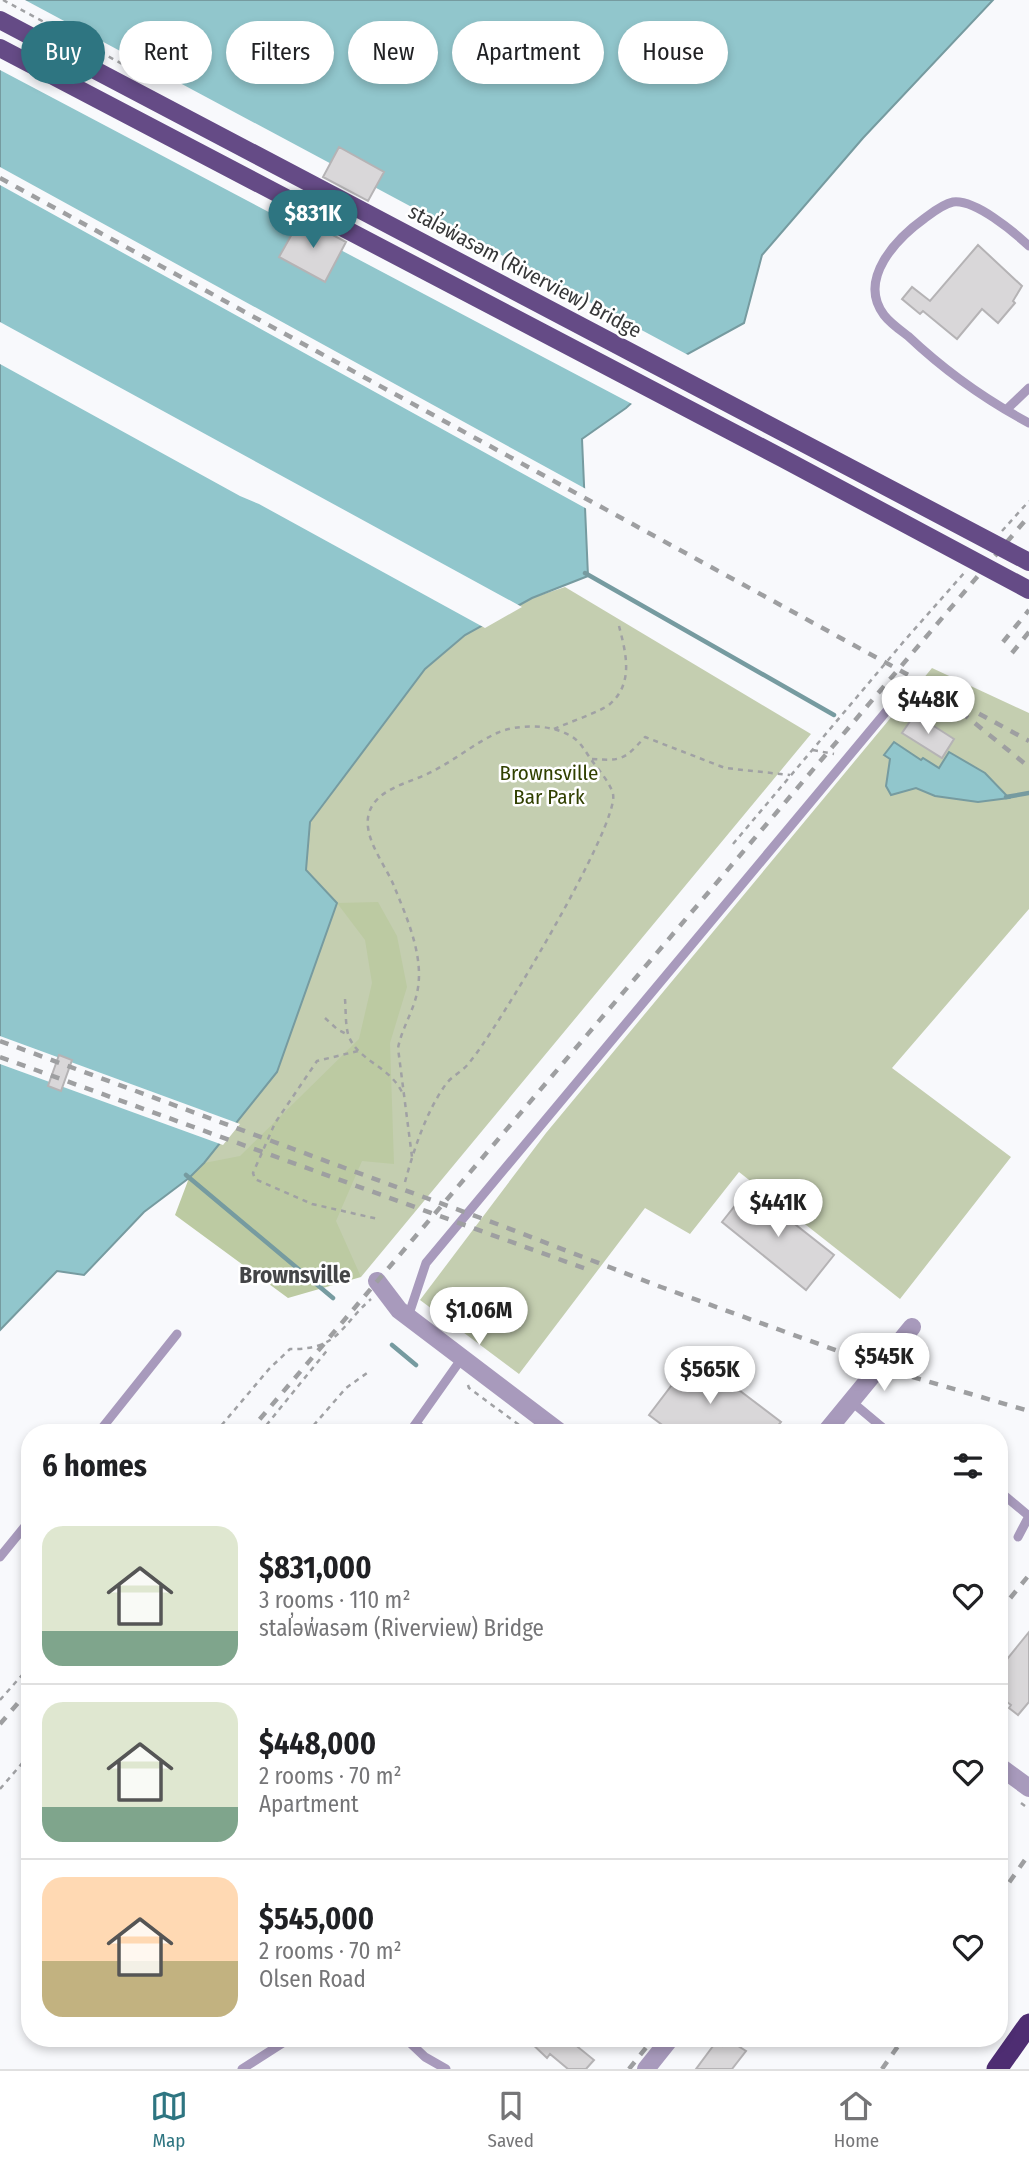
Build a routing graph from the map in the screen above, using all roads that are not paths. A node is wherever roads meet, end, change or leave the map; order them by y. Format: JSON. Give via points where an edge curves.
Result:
{"nodes":[{"id":1,"x":0,"y":20,"type":"edge"},
{"id":2,"x":0,"y":48,"type":"edge"},
{"id":3,"x":1029,"y":247,"type":"edge"},
{"id":4,"x":1029,"y":388,"type":"edge"},
{"id":5,"x":1006,"y":410,"type":"junction"},
{"id":6,"x":1029,"y":423,"type":"edge"},
{"id":7,"x":1029,"y":562,"type":"edge"},
{"id":8,"x":1029,"y":590,"type":"edge"},
{"id":9,"x":895,"y":701,"type":"dead end"},
{"id":10,"x":380,"y":1286,"type":"road end"},
{"id":11,"x":408,"y":1317,"type":"junction"},
{"id":12,"x":912,"y":1327,"type":"dead end"},
{"id":13,"x":177,"y":1334,"type":"dead end"},
{"id":14,"x":462,"y":1358,"type":"junction"},
{"id":15,"x":852,"y":1402,"type":"junction"},
{"id":16,"x":105,"y":1424,"type":"edge"},
{"id":17,"x":416,"y":1424,"type":"edge"},
{"id":18,"x":549,"y":1424,"type":"edge"},
{"id":19,"x":833,"y":1424,"type":"edge"},
{"id":20,"x":878,"y":1424,"type":"edge"},
{"id":21,"x":1008,"y":1498,"type":"edge"},
{"id":22,"x":21,"y":1531,"type":"edge"},
{"id":23,"x":1018,"y":1537,"type":"dead end"},
{"id":24,"x":0,"y":1557,"type":"edge"},
{"id":25,"x":1008,"y":1773,"type":"edge"},
{"id":26,"x":1029,"y":1788,"type":"edge"},
{"id":27,"x":1029,"y":2024,"type":"edge"},
{"id":28,"x":276,"y":2047,"type":"edge"},
{"id":29,"x":414,"y":2047,"type":"edge"},
{"id":30,"x":664,"y":2047,"type":"edge"},
{"id":31,"x":242,"y":2069,"type":"edge"},
{"id":32,"x":446,"y":2069,"type":"edge"},
{"id":33,"x":646,"y":2069,"type":"edge"},
{"id":34,"x":997,"y":2069,"type":"edge"}],
"edges":[{"from":1,"to":7,"type":"main road","name":"stal̕əw̓asəm (Riverview) Bridge","bridge":true},
{"from":2,"to":8,"type":"main road","bridge":true},
{"from":3,"to":5,"type":"lane","via":[[970,204],[953,202],[916,224],[890,249],[877,273],[876,293],[883,314],[930,356]]},
{"from":4,"to":5,"type":"lane"},
{"from":5,"to":6,"type":"lane"},
{"from":9,"to":11,"type":"lane","via":[[426,1263]]},
{"from":10,"to":11,"type":"street"},
{"from":11,"to":14,"type":"street"},
{"from":12,"to":15,"type":"street"},
{"from":13,"to":16,"type":"lane"},
{"from":14,"to":17,"type":"lane"},
{"from":14,"to":18,"type":"street"},
{"from":15,"to":19,"type":"street"},
{"from":15,"to":20,"type":"lane"},
{"from":21,"to":23,"type":"lane","via":[[1029,1516]]},
{"from":22,"to":24,"type":"lane"},
{"from":25,"to":26,"type":"street"},
{"from":27,"to":34,"type":"highway"},
{"from":28,"to":31,"type":"lane"},
{"from":29,"to":32,"type":"lane"},
{"from":30,"to":33,"type":"street"}]}
